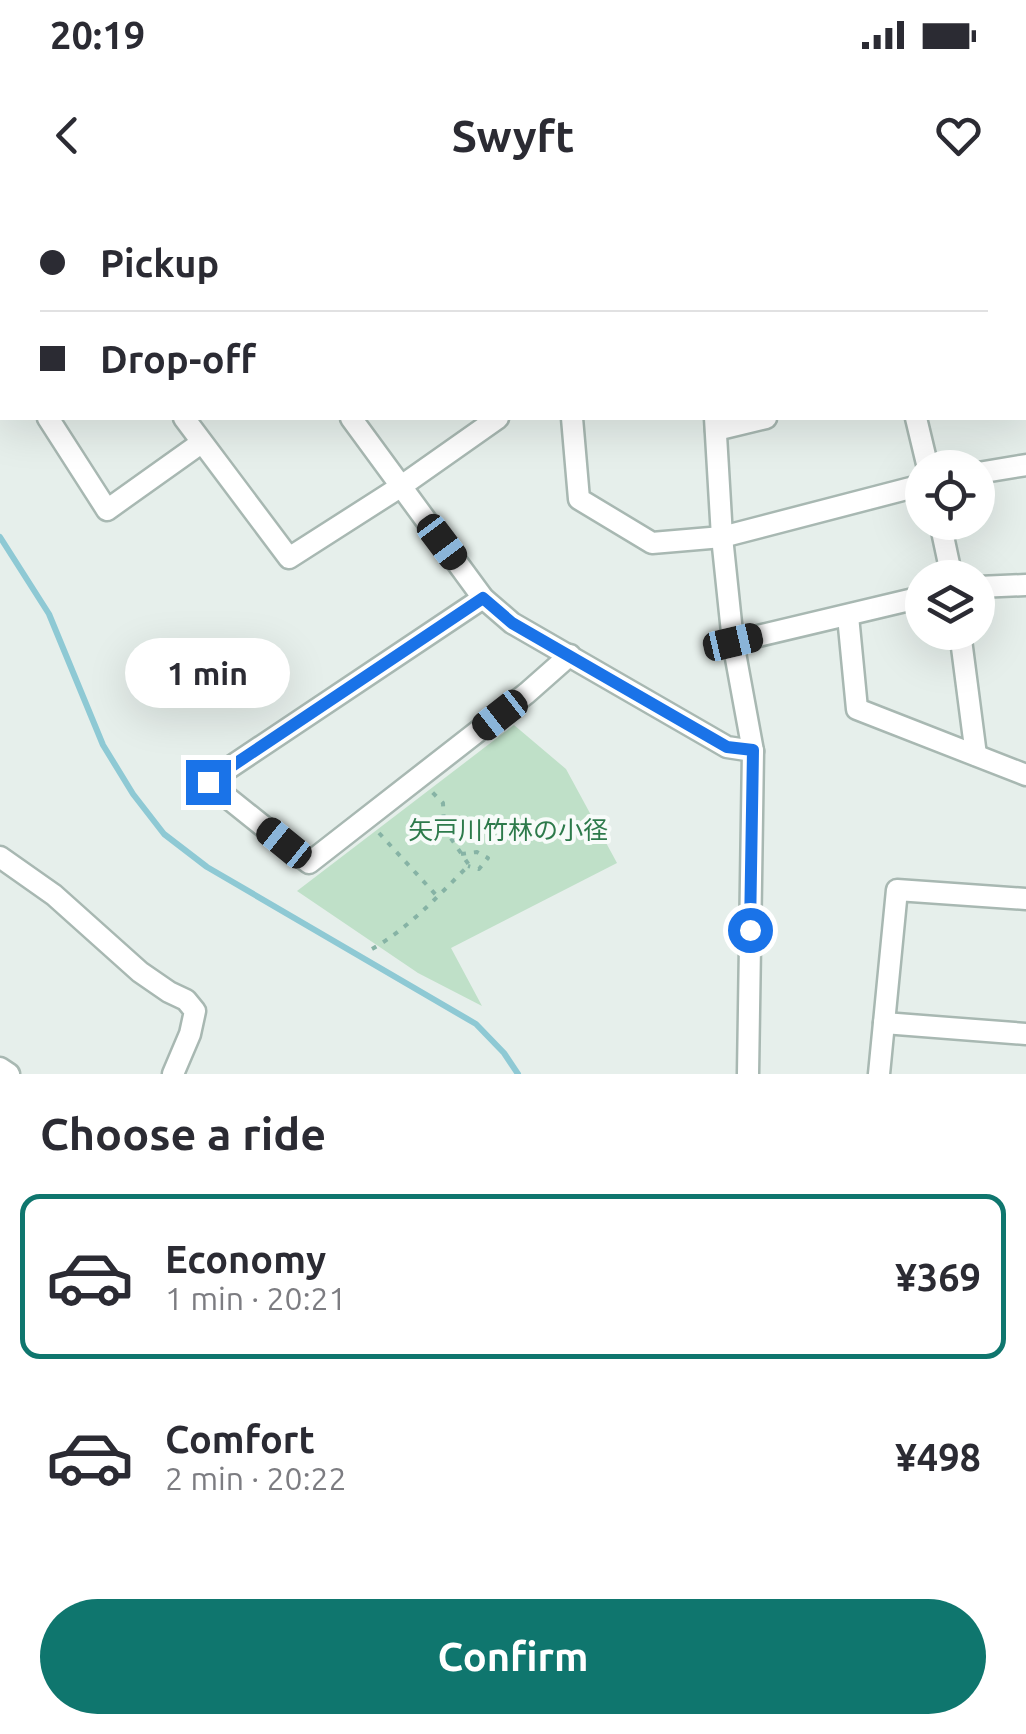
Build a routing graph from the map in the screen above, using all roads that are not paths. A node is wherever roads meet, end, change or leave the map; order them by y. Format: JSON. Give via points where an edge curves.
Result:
{"nodes":[{"id":1,"x":49,"y":420,"type":"edge"},
{"id":2,"x":185,"y":420,"type":"edge"},
{"id":3,"x":353,"y":420,"type":"edge"},
{"id":4,"x":495,"y":420,"type":"edge"},
{"id":5,"x":572,"y":420,"type":"edge"},
{"id":6,"x":749,"y":420,"type":"edge"},
{"id":7,"x":916,"y":420,"type":"edge"},
{"id":8,"x":715,"y":424,"type":"edge"},
{"id":9,"x":201,"y":444,"type":"junction"},
{"id":10,"x":924,"y":450,"type":"edge"},
{"id":11,"x":1026,"y":465,"type":"edge"},
{"id":12,"x":995,"y":470,"type":"edge"},
{"id":13,"x":400,"y":487,"type":"junction"},
{"id":14,"x":905,"y":490,"type":"edge"},
{"id":15,"x":722,"y":537,"type":"junction"},
{"id":16,"x":1026,"y":586,"type":"edge"},
{"id":17,"x":995,"y":587,"type":"edge"},
{"id":18,"x":483,"y":598,"type":"junction"},
{"id":19,"x":905,"y":601,"type":"edge"},
{"id":20,"x":848,"y":616,"type":"junction"},
{"id":21,"x":733,"y":642,"type":"junction"},
{"id":22,"x":962,"y":650,"type":"edge"},
{"id":23,"x":570,"y":655,"type":"junction"},
{"id":24,"x":753,"y":750,"type":"junction"},
{"id":25,"x":976,"y":755,"type":"junction"},
{"id":26,"x":1026,"y":775,"type":"edge"},
{"id":27,"x":0,"y":857,"type":"edge"},
{"id":28,"x":1026,"y":899,"type":"edge"},
{"id":29,"x":884,"y":1024,"type":"junction"},
{"id":30,"x":1026,"y":1034,"type":"edge"},
{"id":31,"x":0,"y":1068,"type":"edge"},
{"id":32,"x":9,"y":1074,"type":"edge"},
{"id":33,"x":173,"y":1074,"type":"edge"},
{"id":34,"x":748,"y":1074,"type":"edge"},
{"id":35,"x":879,"y":1074,"type":"edge"}],
"edges":[{"from":1,"to":9,"type":"street","via":[[107,510]]},
{"from":2,"to":9,"type":"street"},
{"from":3,"to":13,"type":"street"},
{"from":4,"to":13,"type":"street"},
{"from":5,"to":15,"type":"street","via":[[579,499],[652,543]]},
{"from":6,"to":8,"type":"street"},
{"from":7,"to":10,"type":"street"},
{"from":8,"to":15,"type":"street"},
{"from":9,"to":13,"type":"street","via":[[289,558]]},
{"from":11,"to":12,"type":"street"},
{"from":13,"to":18,"type":"street"},
{"from":14,"to":15,"type":"street"},
{"from":15,"to":21,"type":"street"},
{"from":16,"to":17,"type":"street"},
{"from":18,"to":23,"type":"street","via":[[512,623]]},
{"from":18,"to":23,"type":"street","via":[[208,782],[309,863]]},
{"from":19,"to":20,"type":"street"},
{"from":20,"to":21,"type":"street"},
{"from":20,"to":25,"type":"street","via":[[857,710]]},
{"from":21,"to":24,"type":"street"},
{"from":22,"to":25,"type":"street"},
{"from":23,"to":24,"type":"street","via":[[727,747]]},
{"from":24,"to":34,"type":"street"},
{"from":25,"to":26,"type":"street"},
{"from":27,"to":33,"type":"street","via":[[196,1011]]},
{"from":28,"to":29,"type":"street","via":[[897,890]]},
{"from":29,"to":30,"type":"street"},
{"from":29,"to":35,"type":"street"},
{"from":31,"to":32,"type":"street"}]}
